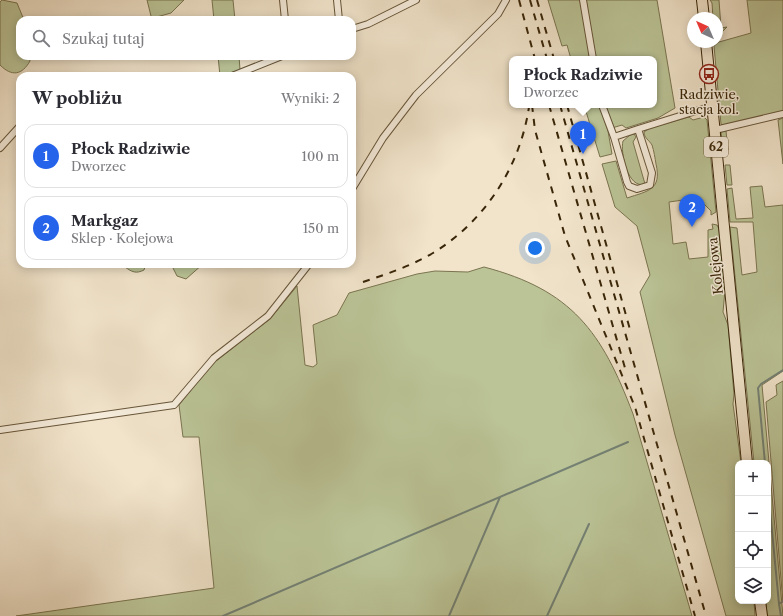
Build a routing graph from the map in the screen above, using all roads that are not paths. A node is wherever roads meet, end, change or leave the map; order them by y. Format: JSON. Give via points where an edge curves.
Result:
{"nodes":[{"id":1,"x":283,"y":0,"type":"edge"},
{"id":2,"x":337,"y":0,"type":"edge"},
{"id":3,"x":416,"y":0,"type":"edge"},
{"id":4,"x":506,"y":0,"type":"edge"},
{"id":5,"x":583,"y":0,"type":"edge"},
{"id":6,"x":702,"y":0,"type":"edge"},
{"id":7,"x":703,"y":12,"type":"edge"},
{"id":8,"x":285,"y":16,"type":"edge"},
{"id":9,"x":339,"y":16,"type":"edge"},
{"id":10,"x":356,"y":28,"type":"edge"},
{"id":11,"x":707,"y":48,"type":"edge"},
{"id":12,"x":592,"y":56,"type":"edge"},
{"id":13,"x":272,"y":60,"type":"edge"},
{"id":14,"x":242,"y":72,"type":"edge"},
{"id":15,"x":712,"y":106,"type":"junction"},
{"id":16,"x":603,"y":108,"type":"edge"},
{"id":17,"x":783,"y":114,"type":"edge"},
{"id":18,"x":638,"y":129,"type":"junction"},
{"id":19,"x":16,"y":130,"type":"edge"},
{"id":20,"x":715,"y":130,"type":"junction"},
{"id":21,"x":614,"y":137,"type":"junction"},
{"id":22,"x":0,"y":148,"type":"edge"},
{"id":23,"x":356,"y":182,"type":"edge"},
{"id":24,"x":306,"y":268,"type":"edge"},
{"id":25,"x":0,"y":430,"type":"edge"},
{"id":26,"x":747,"y":460,"type":"edge"},
{"id":27,"x":760,"y":604,"type":"edge"},
{"id":28,"x":762,"y":616,"type":"edge"}],
"edges":[{"from":1,"to":8,"type":"street"},
{"from":2,"to":9,"type":"street"},
{"from":3,"to":10,"type":"street"},
{"from":4,"to":23,"type":"street","via":[[498,14],[416,95],[383,138]]},
{"from":5,"to":12,"type":"street"},
{"from":6,"to":7,"type":"main road"},
{"from":11,"to":15,"type":"main road","name":"Kolejowa","number":"62"},
{"from":13,"to":14,"type":"street"},
{"from":15,"to":18,"type":"street"},
{"from":15,"to":20,"type":"main road","name":"Kolejowa","number":"62"},
{"from":16,"to":21,"type":"street"},
{"from":17,"to":20,"type":"street"},
{"from":18,"to":21,"type":"street"},
{"from":18,"to":21,"type":"street","via":[[652,174],[652,181],[647,187],[637,189],[629,186]]},
{"from":19,"to":22,"type":"street"},
{"from":20,"to":26,"type":"main road","name":"Kolejowa","number":"62"},
{"from":24,"to":25,"type":"street","via":[[268,316],[214,358],[174,405]]},
{"from":27,"to":28,"type":"main road"}]}
